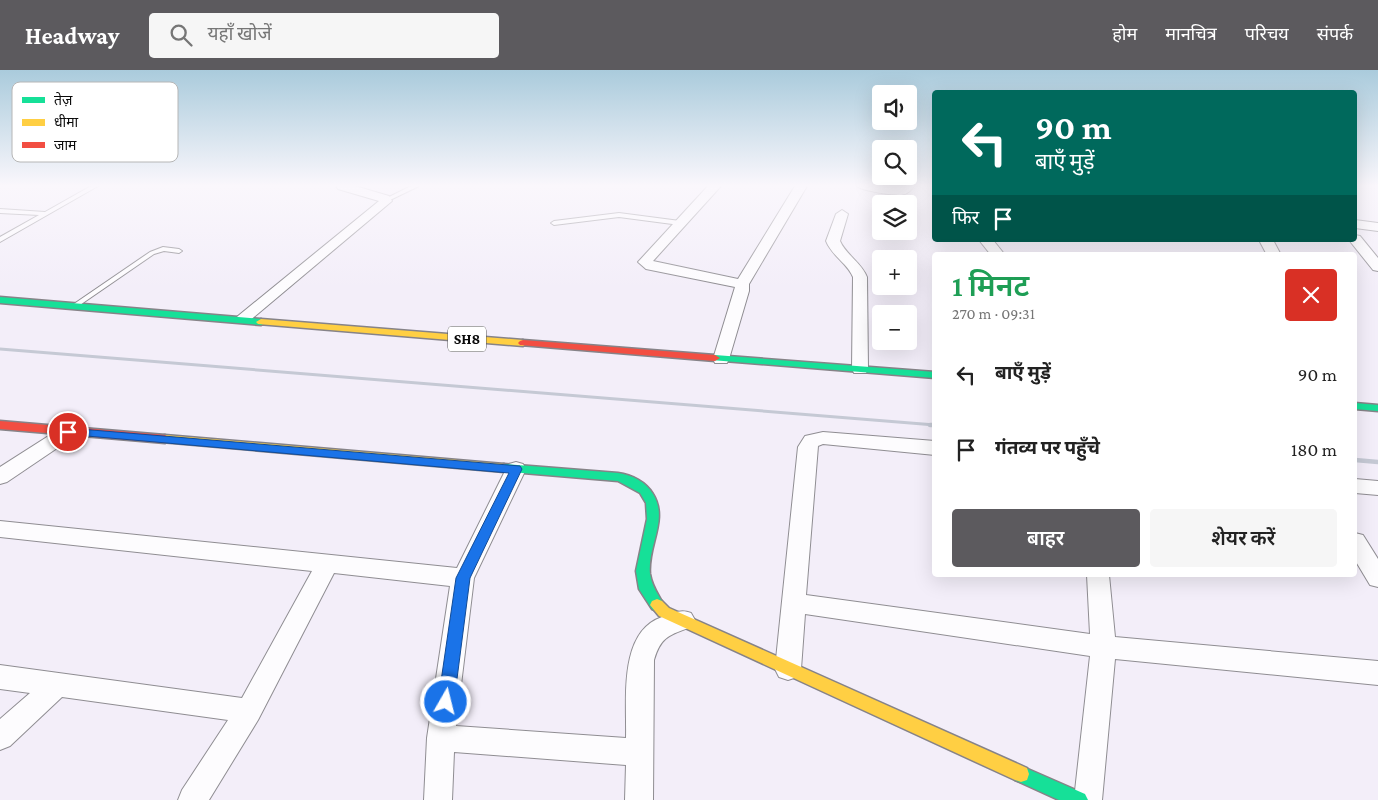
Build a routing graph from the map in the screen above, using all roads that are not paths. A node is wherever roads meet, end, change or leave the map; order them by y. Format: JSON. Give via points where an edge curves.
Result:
{"nodes":[{"id":1,"x":35,"y":220,"type":"edge"},
{"id":2,"x":362,"y":220,"type":"edge"},
{"id":3,"x":577,"y":220,"type":"edge"},
{"id":4,"x":661,"y":220,"type":"edge"},
{"id":5,"x":684,"y":220,"type":"edge"},
{"id":6,"x":780,"y":220,"type":"edge"},
{"id":7,"x":840,"y":220,"type":"edge"},
{"id":8,"x":554,"y":223,"type":"dead end"},
{"id":9,"x":680,"y":224,"type":"junction"},
{"id":10,"x":1357,"y":224,"type":"edge"},
{"id":11,"x":1378,"y":227,"type":"edge"},
{"id":12,"x":0,"y":240,"type":"edge"},
{"id":13,"x":1357,"y":241,"type":"edge"},
{"id":14,"x":988,"y":242,"type":"edge"},
{"id":15,"x":179,"y":251,"type":"dead end"},
{"id":16,"x":996,"y":252,"type":"edge"},
{"id":17,"x":1378,"y":267,"type":"edge"},
{"id":18,"x":742,"y":284,"type":"junction"},
{"id":19,"x":0,"y":300,"type":"edge"},
{"id":20,"x":75,"y":306,"type":"junction"},
{"id":21,"x":243,"y":319,"type":"junction"},
{"id":22,"x":720,"y":359,"type":"junction"},
{"id":23,"x":860,"y":369,"type":"junction"},
{"id":24,"x":932,"y":374,"type":"edge"},
{"id":25,"x":1357,"y":406,"type":"edge"},
{"id":26,"x":1378,"y":408,"type":"edge"},
{"id":27,"x":0,"y":425,"type":"edge"},
{"id":28,"x":68,"y":432,"type":"junction"},
{"id":29,"x":932,"y":448,"type":"edge"},
{"id":30,"x":516,"y":469,"type":"junction"},
{"id":31,"x":0,"y":477,"type":"edge"},
{"id":32,"x":1357,"y":486,"type":"edge"},
{"id":33,"x":1378,"y":488,"type":"edge"},
{"id":34,"x":0,"y":529,"type":"edge"},
{"id":35,"x":1357,"y":544,"type":"edge"},
{"id":36,"x":328,"y":563,"type":"junction"},
{"id":37,"x":1098,"y":577,"type":"edge"},
{"id":38,"x":463,"y":578,"type":"junction"},
{"id":39,"x":1378,"y":578,"type":"edge"},
{"id":40,"x":794,"y":603,"type":"junction"},
{"id":41,"x":683,"y":620,"type":"junction"},
{"id":42,"x":1103,"y":647,"type":"junction"},
{"id":43,"x":788,"y":669,"type":"junction"},
{"id":44,"x":1378,"y":673,"type":"edge"},
{"id":45,"x":0,"y":677,"type":"edge"},
{"id":46,"x":58,"y":684,"type":"junction"},
{"id":47,"x":250,"y":711,"type":"junction"},
{"id":48,"x":0,"y":737,"type":"edge"},
{"id":49,"x":441,"y":738,"type":"junction"},
{"id":50,"x":641,"y":753,"type":"junction"},
{"id":51,"x":1073,"y":798,"type":"edge"},
{"id":52,"x":192,"y":800,"type":"edge"},
{"id":53,"x":438,"y":800,"type":"edge"},
{"id":54,"x":639,"y":800,"type":"edge"}],
"edges":[{"from":1,"to":12,"type":"lane"},
{"from":2,"to":21,"type":"street"},
{"from":3,"to":8,"type":"lane"},
{"from":4,"to":9,"type":"lane"},
{"from":5,"to":9,"type":"street"},
{"from":6,"to":18,"type":"street"},
{"from":7,"to":23,"type":"street","via":[[833,241],[859,270],[862,282]]},
{"from":9,"to":18,"type":"street","via":[[646,260],[646,264]]},
{"from":10,"to":11,"type":"street"},
{"from":13,"to":17,"type":"street"},
{"from":14,"to":16,"type":"street"},
{"from":15,"to":20,"type":"lane","via":[[152,253]]},
{"from":18,"to":22,"type":"street"},
{"from":19,"to":20,"type":"main road","number":"SH8"},
{"from":20,"to":21,"type":"main road","number":"SH8"},
{"from":21,"to":22,"type":"main road","number":"SH8"},
{"from":22,"to":23,"type":"main road","number":"SH8"},
{"from":23,"to":24,"type":"main road","number":"SH8"},
{"from":25,"to":26,"type":"main road"},
{"from":27,"to":28,"type":"main road"},
{"from":28,"to":30,"type":"main road"},
{"from":28,"to":31,"type":"street"},
{"from":29,"to":40,"type":"street","via":[[823,438],[810,441]]},
{"from":30,"to":38,"type":"street"},
{"from":30,"to":41,"type":"main road","via":[[624,478],[640,484],[650,494],[655,507],[643,566],[646,592],[664,612]]},
{"from":32,"to":33,"type":"street"},
{"from":34,"to":36,"type":"street"},
{"from":35,"to":39,"type":"street"},
{"from":36,"to":38,"type":"street"},
{"from":36,"to":47,"type":"street"},
{"from":37,"to":42,"type":"street"},
{"from":38,"to":49,"type":"street"},
{"from":40,"to":42,"type":"street"},
{"from":40,"to":43,"type":"street"},
{"from":41,"to":43,"type":"main road"},
{"from":41,"to":50,"type":"street","via":[[663,626],[646,643],[641,660]]},
{"from":42,"to":44,"type":"street"},
{"from":42,"to":51,"type":"street","via":[[1101,682]]},
{"from":43,"to":51,"type":"main road"},
{"from":45,"to":46,"type":"street"},
{"from":46,"to":47,"type":"street"},
{"from":46,"to":48,"type":"street"},
{"from":47,"to":52,"type":"street"},
{"from":49,"to":50,"type":"street"},
{"from":49,"to":53,"type":"street"},
{"from":50,"to":54,"type":"street"}]}
